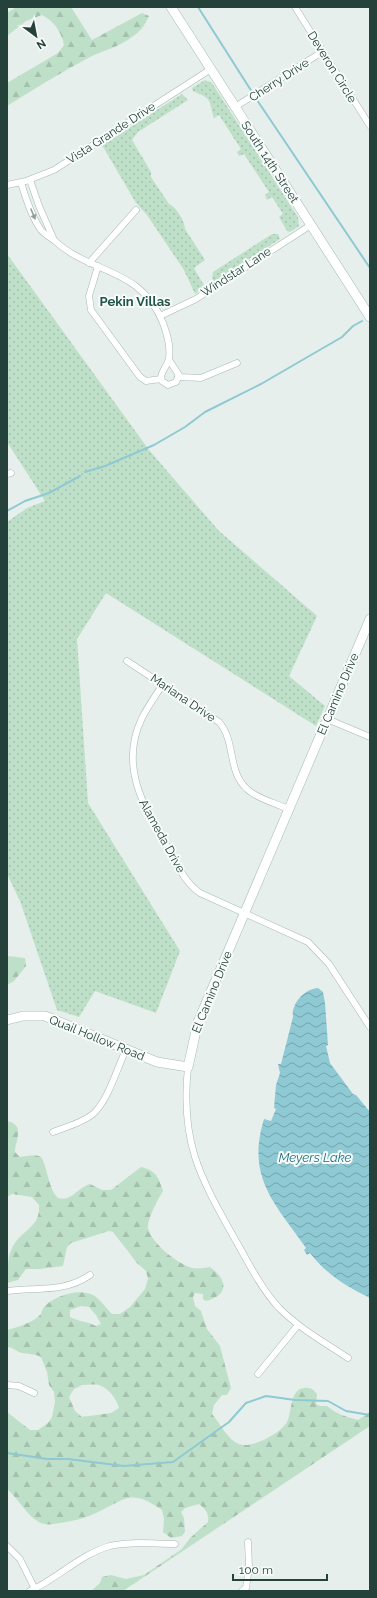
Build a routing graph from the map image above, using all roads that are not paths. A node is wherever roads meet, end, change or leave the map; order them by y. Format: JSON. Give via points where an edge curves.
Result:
{"nodes":[{"id":1,"x":171,"y":7,"type":"edge"},
{"id":2,"x":295,"y":7,"type":"edge"},
{"id":3,"x":322,"y":52,"type":"junction"},
{"id":4,"x":211,"y":69,"type":"junction"},
{"id":5,"x":235,"y":108,"type":"junction"},
{"id":6,"x":370,"y":126,"type":"edge"},
{"id":7,"x":30,"y":180,"type":"junction"},
{"id":8,"x":21,"y":182,"type":"junction"},
{"id":9,"x":7,"y":185,"type":"edge"},
{"id":10,"x":136,"y":210,"type":"dead end"},
{"id":11,"x":311,"y":225,"type":"junction"},
{"id":12,"x":54,"y":240,"type":"junction"},
{"id":13,"x":89,"y":263,"type":"junction"},
{"id":14,"x":98,"y":266,"type":"junction"},
{"id":15,"x":160,"y":316,"type":"junction"},
{"id":16,"x":370,"y":317,"type":"edge"},
{"id":17,"x":169,"y":360,"type":"junction"},
{"id":18,"x":237,"y":363,"type":"dead end"},
{"id":19,"x":178,"y":377,"type":"junction"},
{"id":20,"x":161,"y":379,"type":"junction"},
{"id":21,"x":370,"y":619,"type":"edge"},
{"id":22,"x":127,"y":661,"type":"dead end"},
{"id":23,"x":163,"y":684,"type":"junction"},
{"id":24,"x":327,"y":719,"type":"junction"},
{"id":25,"x":370,"y":737,"type":"edge"},
{"id":26,"x":288,"y":809,"type":"junction"},
{"id":27,"x":244,"y":913,"type":"junction"},
{"id":28,"x":7,"y":1020,"type":"edge"},
{"id":29,"x":370,"y":1027,"type":"edge"},
{"id":30,"x":126,"y":1050,"type":"junction"},
{"id":31,"x":188,"y":1067,"type":"junction"},
{"id":32,"x":53,"y":1132,"type":"dead end"},
{"id":33,"x":90,"y":1275,"type":"dead end"},
{"id":34,"x":7,"y":1291,"type":"edge"},
{"id":35,"x":298,"y":1325,"type":"junction"},
{"id":36,"x":348,"y":1358,"type":"dead end"},
{"id":37,"x":258,"y":1374,"type":"dead end"},
{"id":38,"x":7,"y":1385,"type":"edge"},
{"id":39,"x":34,"y":1393,"type":"dead end"},
{"id":40,"x":248,"y":1542,"type":"dead end"},
{"id":41,"x":175,"y":1544,"type":"dead end"},
{"id":42,"x":7,"y":1546,"type":"edge"},
{"id":43,"x":33,"y":1590,"type":"edge"},
{"id":44,"x":242,"y":1591,"type":"edge"}],
"edges":[{"from":1,"to":4,"type":"street","name":"South 14th Street"},
{"from":2,"to":3,"type":"street","name":"Deveron Circle"},
{"from":3,"to":5,"type":"street","name":"Cherry Drive"},
{"from":3,"to":6,"type":"street","name":"Deveron Circle"},
{"from":4,"to":5,"type":"street","name":"South 14th Street"},
{"from":4,"to":7,"type":"street","name":"Vista Grande Drive","via":[[54,170]]},
{"from":5,"to":11,"type":"street","name":"South 14th Street"},
{"from":7,"to":8,"type":"street","name":"Vista Grande Drive"},
{"from":7,"to":12,"type":"street"},
{"from":8,"to":9,"type":"street","name":"Vista Grande Drive"},
{"from":8,"to":12,"type":"street","one_way":true,"via":[[34,219],[41,230]]},
{"from":10,"to":13,"type":"street"},
{"from":11,"to":15,"type":"street","name":"Windstar Lane","via":[[196,299]]},
{"from":11,"to":16,"type":"street","name":"South 14th Street"},
{"from":12,"to":13,"type":"street","via":[[69,254]]},
{"from":13,"to":14,"type":"street"},
{"from":14,"to":15,"type":"street","via":[[120,275],[139,288]]},
{"from":14,"to":20,"type":"street","via":[[90,296],[91,310],[140,377],[146,381]]},
{"from":15,"to":17,"type":"street","via":[[167,337]]},
{"from":17,"to":19,"type":"street"},
{"from":17,"to":20,"type":"street","via":[[161,373]]},
{"from":18,"to":19,"type":"street","via":[[201,378]]},
{"from":19,"to":20,"type":"street","via":[[176,382],[168,385]]},
{"from":21,"to":24,"type":"street","name":"El Camino Drive"},
{"from":22,"to":23,"type":"street","name":"Mariana Drive"},
{"from":23,"to":26,"type":"street","name":"Mariana Drive","via":[[212,716],[222,726],[227,735],[236,774],[247,789]]},
{"from":23,"to":27,"type":"street","name":"Alameda Drive","via":[[142,718],[133,748],[134,772],[140,797],[191,886],[200,893]]},
{"from":24,"to":25,"type":"street"},
{"from":24,"to":26,"type":"street","name":"El Camino Drive"},
{"from":26,"to":27,"type":"street","name":"El Camino Drive"},
{"from":27,"to":29,"type":"street","name":"Alameda Drive","via":[[297,936],[314,947],[329,964]]},
{"from":27,"to":31,"type":"street","name":"El Camino Drive","via":[[198,1022]]},
{"from":28,"to":30,"type":"street","name":"Quail Hollow Road","via":[[24,1016],[45,1016]]},
{"from":30,"to":31,"type":"street","name":"Quail Hollow Road","via":[[162,1063]]},
{"from":30,"to":32,"type":"street","via":[[96,1111],[81,1121]]},
{"from":31,"to":35,"type":"street","name":"El Camino Drive","via":[[187,1125],[201,1176],[262,1286],[278,1307]]},
{"from":33,"to":34,"type":"street","via":[[68,1286]]},
{"from":35,"to":36,"type":"street","name":"El Camino Drive"},
{"from":35,"to":37,"type":"street"},
{"from":38,"to":39,"type":"street","via":[[19,1386]]},
{"from":40,"to":44,"type":"street","via":[[249,1567],[246,1588]]},
{"from":41,"to":43,"type":"street","via":[[110,1546]]},
{"from":42,"to":43,"type":"street","via":[[20,1559]]}]}
